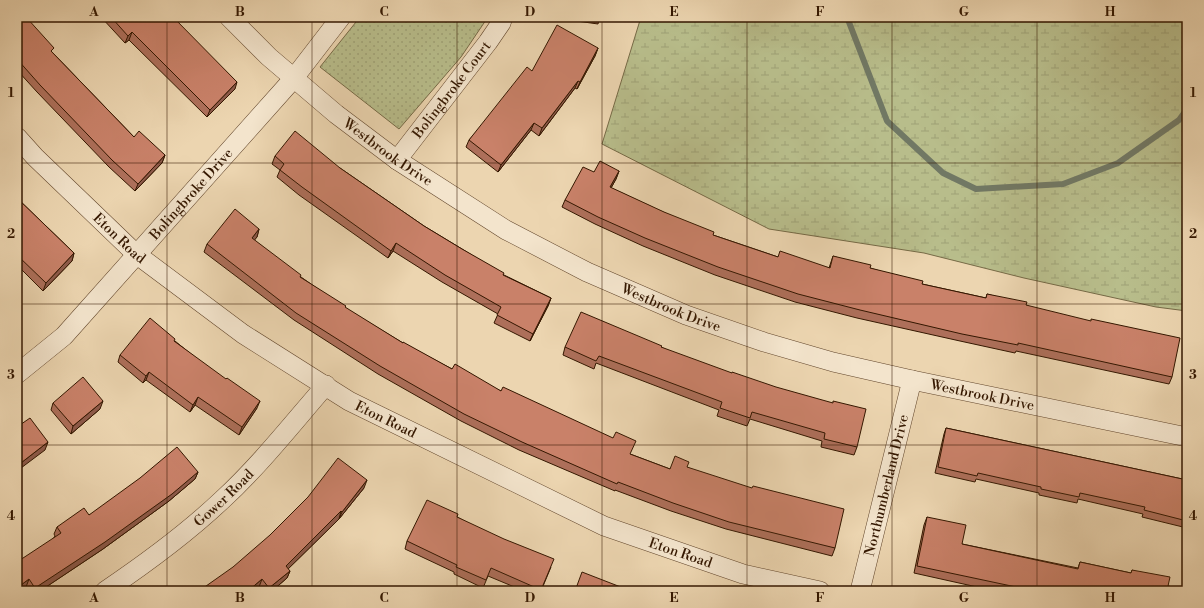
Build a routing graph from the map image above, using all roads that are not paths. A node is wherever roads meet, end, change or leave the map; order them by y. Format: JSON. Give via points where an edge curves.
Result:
{"nodes":[{"id":1,"x":229,"y":17,"type":"edge"},
{"id":2,"x":341,"y":17,"type":"edge"},
{"id":3,"x":503,"y":17,"type":"edge"},
{"id":4,"x":294,"y":78,"type":"junction"},
{"id":5,"x":17,"y":136,"type":"edge"},
{"id":6,"x":397,"y":160,"type":"junction"},
{"id":7,"x":136,"y":254,"type":"junction"},
{"id":8,"x":17,"y":374,"type":"edge"},
{"id":9,"x":912,"y":380,"type":"junction"},
{"id":10,"x":326,"y":385,"type":"junction"},
{"id":11,"x":1187,"y":437,"type":"edge"},
{"id":12,"x":105,"y":591,"type":"edge"},
{"id":13,"x":820,"y":591,"type":"edge"},
{"id":14,"x":860,"y":591,"type":"edge"}],
"edges":[{"from":1,"to":4,"type":"street","name":"Westbrook Drive","via":[[268,57]]},
{"from":2,"to":4,"type":"street"},
{"from":3,"to":6,"type":"street","name":"Bolingbroke Court","via":[[488,42]]},
{"from":4,"to":6,"type":"street","name":"Westbrook Drive","via":[[336,114]]},
{"from":4,"to":7,"type":"street","name":"Bolingbroke Drive"},
{"from":5,"to":7,"type":"street","name":"Eton Road","via":[[35,157]]},
{"from":6,"to":9,"type":"street","name":"Westbrook Drive","via":[[506,230],[587,272],[679,312],[764,342],[833,362]]},
{"from":7,"to":8,"type":"street","name":"Bolingbroke Drive","via":[[64,336]]},
{"from":7,"to":10,"type":"street","name":"Eton Road","via":[[243,334]]},
{"from":9,"to":11,"type":"street","name":"Westbrook Drive"},
{"from":9,"to":14,"type":"street","name":"Northumberland Drive"},
{"from":10,"to":12,"type":"street","name":"Gower Road","via":[[223,500],[186,532]]},
{"from":10,"to":13,"type":"street","name":"Eton Road","via":[[349,401],[604,526],[744,574]]}]}
